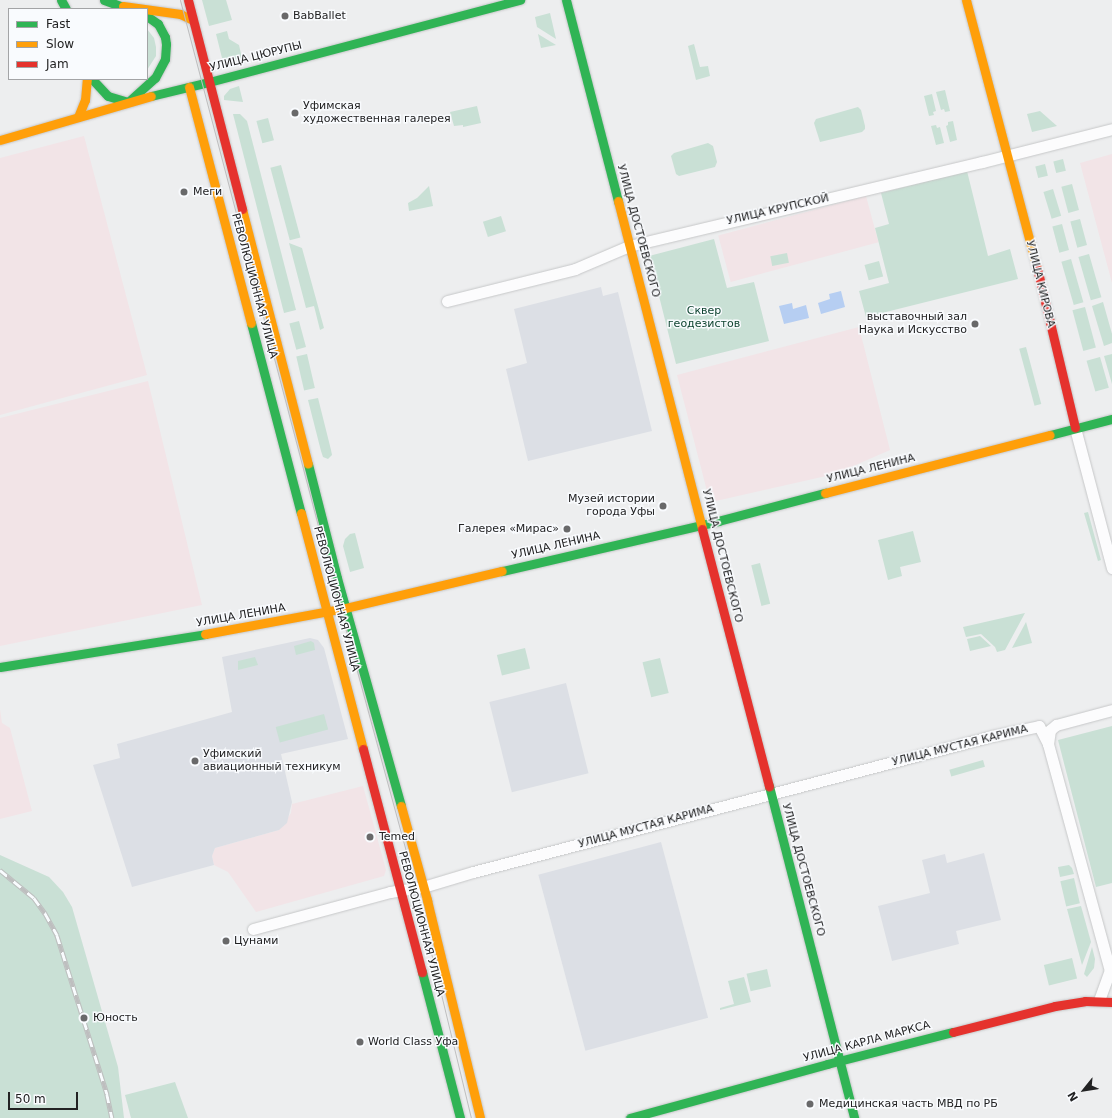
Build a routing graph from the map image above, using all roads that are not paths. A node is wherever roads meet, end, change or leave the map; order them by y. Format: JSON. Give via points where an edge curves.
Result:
{"nodes":[{"id":1,"x":104,"y":0,"type":"edge"},
{"id":2,"x":188,"y":0,"type":"edge"},
{"id":3,"x":520,"y":0,"type":"edge"},
{"id":4,"x":566,"y":0,"type":"edge"},
{"id":5,"x":966,"y":0,"type":"edge"},
{"id":6,"x":125,"y":6,"type":"edge"},
{"id":7,"x":140,"y":8,"type":"edge"},
{"id":8,"x":148,"y":9,"type":"edge"},
{"id":9,"x":148,"y":17,"type":"edge"},
{"id":10,"x":193,"y":20,"type":"junction"},
{"id":11,"x":87,"y":80,"type":"edge"},
{"id":12,"x":93,"y":80,"type":"edge"},
{"id":13,"x":209,"y":82,"type":"junction"},
{"id":14,"x":189,"y":87,"type":"junction"},
{"id":15,"x":128,"y":102,"type":"junction"},
{"id":16,"x":78,"y":117,"type":"junction"},
{"id":17,"x":1112,"y":129,"type":"edge"},
{"id":18,"x":0,"y":140,"type":"edge"},
{"id":19,"x":1007,"y":155,"type":"junction"},
{"id":20,"x":630,"y":246,"type":"junction"},
{"id":21,"x":447,"y":301,"type":"dead end"},
{"id":22,"x":1112,"y":419,"type":"edge"},
{"id":23,"x":1075,"y":428,"type":"junction"},
{"id":24,"x":702,"y":524,"type":"junction"},
{"id":25,"x":1112,"y":568,"type":"edge"},
{"id":26,"x":345,"y":608,"type":"junction"},
{"id":27,"x":327,"y":612,"type":"junction"},
{"id":28,"x":0,"y":667,"type":"edge"},
{"id":29,"x":1112,"y":710,"type":"edge"},
{"id":30,"x":1048,"y":744,"type":"junction"},
{"id":31,"x":770,"y":794,"type":"junction"},
{"id":32,"x":423,"y":887,"type":"junction"},
{"id":33,"x":400,"y":891,"type":"junction"},
{"id":34,"x":254,"y":929,"type":"dead end"},
{"id":35,"x":1098,"y":1000,"type":"junction"},
{"id":36,"x":1112,"y":1002,"type":"edge"},
{"id":37,"x":840,"y":1061,"type":"junction"},
{"id":38,"x":460,"y":1118,"type":"edge"},
{"id":39,"x":480,"y":1118,"type":"edge"},
{"id":40,"x":630,"y":1118,"type":"edge"},
{"id":41,"x":854,"y":1118,"type":"edge"}],
"edges":[{"from":1,"to":6,"type":"main road"},
{"from":2,"to":10,"type":"main road"},
{"from":3,"to":13,"type":"main road","name":"УЛИЦА ЦЮРУПЫ"},
{"from":4,"to":20,"type":"main road","name":"УЛИЦА ДОСТОЕВСКОГО"},
{"from":5,"to":19,"type":"main road","name":"УЛИЦА КИРОВА"},
{"from":6,"to":7,"type":"main road"},
{"from":8,"to":10,"type":"main road","via":[[180,14]]},
{"from":9,"to":15,"type":"main road","via":[[158,24],[165,37],[165,59],[155,78]]},
{"from":10,"to":13,"type":"main road"},
{"from":11,"to":16,"type":"main road"},
{"from":12,"to":15,"type":"main road","via":[[108,96]]},
{"from":13,"to":14,"type":"main road","name":"УЛИЦА ЦЮРУПЫ"},
{"from":13,"to":26,"type":"main road"},
{"from":14,"to":15,"type":"main road","name":"УЛИЦА ЦЮРУПЫ"},
{"from":14,"to":27,"type":"main road","name":"РЕВОЛЮЦИОННАЯ УЛИЦА"},
{"from":15,"to":16,"type":"main road","name":"УЛИЦА ЦЮРУПЫ"},
{"from":16,"to":18,"type":"main road","name":"УЛИЦА ЦЮРУПЫ"},
{"from":17,"to":19,"type":"street","name":"УЛИЦА КРУПСКОЙ"},
{"from":19,"to":20,"type":"street","name":"УЛИЦА КРУПСКОЙ"},
{"from":19,"to":23,"type":"main road","name":"УЛИЦА КИРОВА"},
{"from":20,"to":21,"type":"street","name":"УЛИЦА КРУПСКОЙ","via":[[576,269]]},
{"from":20,"to":24,"type":"main road","name":"УЛИЦА ДОСТОЕВСКОГО"},
{"from":22,"to":23,"type":"main road","name":"УЛИЦА ЛЕНИНА"},
{"from":23,"to":24,"type":"main road","name":"УЛИЦА ЛЕНИНА"},
{"from":23,"to":25,"type":"street","name":"УЛИЦА КИРОВА"},
{"from":24,"to":26,"type":"main road","name":"УЛИЦА ЛЕНИНА"},
{"from":24,"to":31,"type":"main road","name":"УЛИЦА ДОСТОЕВСКОГО"},
{"from":26,"to":27,"type":"main road","name":"УЛИЦА ЛЕНИНА"},
{"from":26,"to":32,"type":"main road"},
{"from":27,"to":28,"type":"main road","name":"УЛИЦА ЛЕНИНА","via":[[197,636]]},
{"from":27,"to":33,"type":"main road","name":"РЕВОЛЮЦИОННАЯ УЛИЦА"},
{"from":29,"to":30,"type":"street","via":[[1056,725],[1050,730]]},
{"from":30,"to":31,"type":"street","name":"УЛИЦА МУСТАЯ КАРИМА","via":[[1039,726]]},
{"from":30,"to":35,"type":"street","via":[[1110,970]]},
{"from":31,"to":32,"type":"street","name":"УЛИЦА МУСТАЯ КАРИМА"},
{"from":31,"to":37,"type":"main road","name":"УЛИЦА ДОСТОЕВСКОГО"},
{"from":32,"to":33,"type":"street","name":"УЛИЦА МУСТАЯ КАРИМА"},
{"from":32,"to":39,"type":"main road"},
{"from":33,"to":34,"type":"street","name":"УЛИЦА МУСТАЯ КАРИМА"},
{"from":33,"to":38,"type":"main road","name":"РЕВОЛЮЦИОННАЯ УЛИЦА"},
{"from":35,"to":36,"type":"main road","name":"УЛИЦА КАРЛА МАРКСА"},
{"from":35,"to":37,"type":"main road","name":"УЛИЦА КАРЛА МАРКСА","via":[[1055,1006]]},
{"from":37,"to":40,"type":"main road","name":"УЛИЦА КАРЛА МАРКСА"},
{"from":37,"to":41,"type":"main road","name":"УЛИЦА ДОСТОЕВСКОГО"}]}
